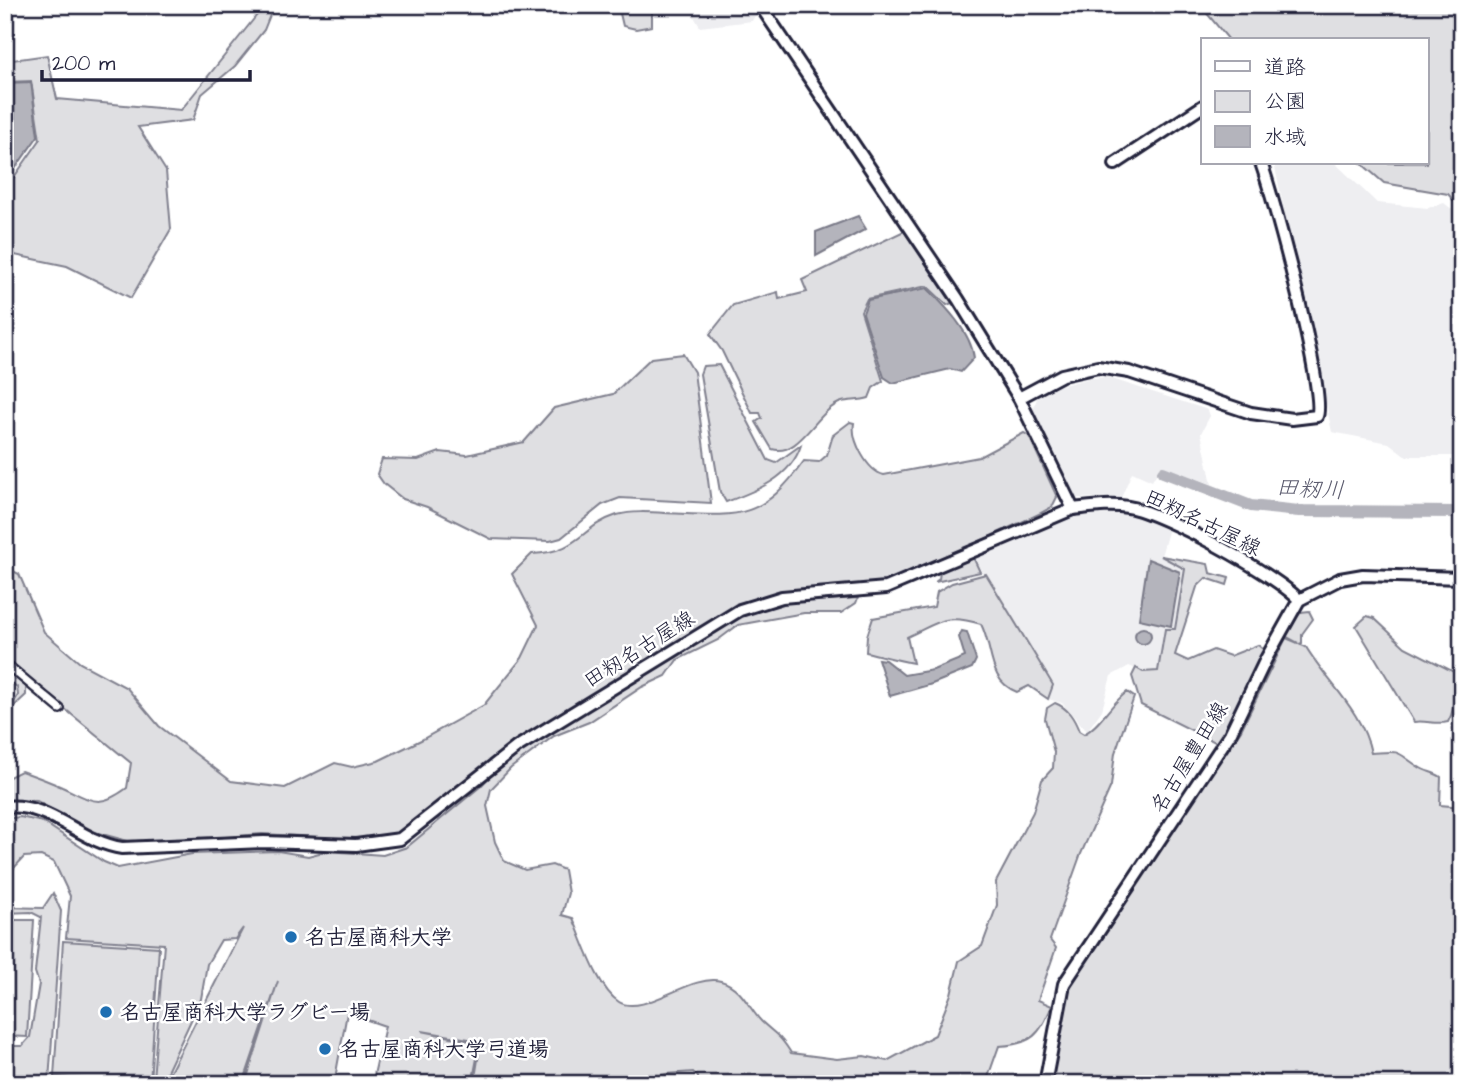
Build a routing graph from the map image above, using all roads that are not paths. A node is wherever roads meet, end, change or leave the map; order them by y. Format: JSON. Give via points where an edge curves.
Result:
{"nodes":[{"id":1,"x":760,"y":5,"type":"edge"},
{"id":2,"x":1201,"y":107,"type":"edge"},
{"id":3,"x":1115,"y":164,"type":"dead end"},
{"id":4,"x":1261,"y":164,"type":"edge"},
{"id":5,"x":1019,"y":398,"type":"junction"},
{"id":6,"x":1073,"y":509,"type":"junction"},
{"id":7,"x":1462,"y":578,"type":"edge"},
{"id":8,"x":1299,"y":600,"type":"junction"},
{"id":9,"x":5,"y":663,"type":"edge"},
{"id":10,"x":60,"y":709,"type":"dead end"},
{"id":11,"x":5,"y":807,"type":"edge"},
{"id":12,"x":1045,"y":1084,"type":"edge"}],
"edges":[{"from":1,"to":5,"type":"main road","via":[[958,299]]},
{"from":2,"to":3,"type":"main road"},
{"from":4,"to":5,"type":"main road","via":[[1273,196],[1320,402],[1317,416],[1292,419],[1251,413],[1129,372],[1098,368],[1062,375]]},
{"from":5,"to":6,"type":"main road"},
{"from":6,"to":8,"type":"main road","name":"田籾名古屋線","via":[[1106,505],[1163,519],[1274,578]]},
{"from":6,"to":11,"type":"main road","name":"田籾名古屋線","via":[[886,588],[782,597],[740,610],[517,747],[400,839],[356,845],[264,842],[122,848],[103,845],[32,808]]},
{"from":7,"to":8,"type":"main road","via":[[1363,575],[1340,579]]},
{"from":8,"to":12,"type":"main road","name":"名古屋豊田線","via":[[1230,734],[1064,984]]},
{"from":9,"to":10,"type":"street"}]}
